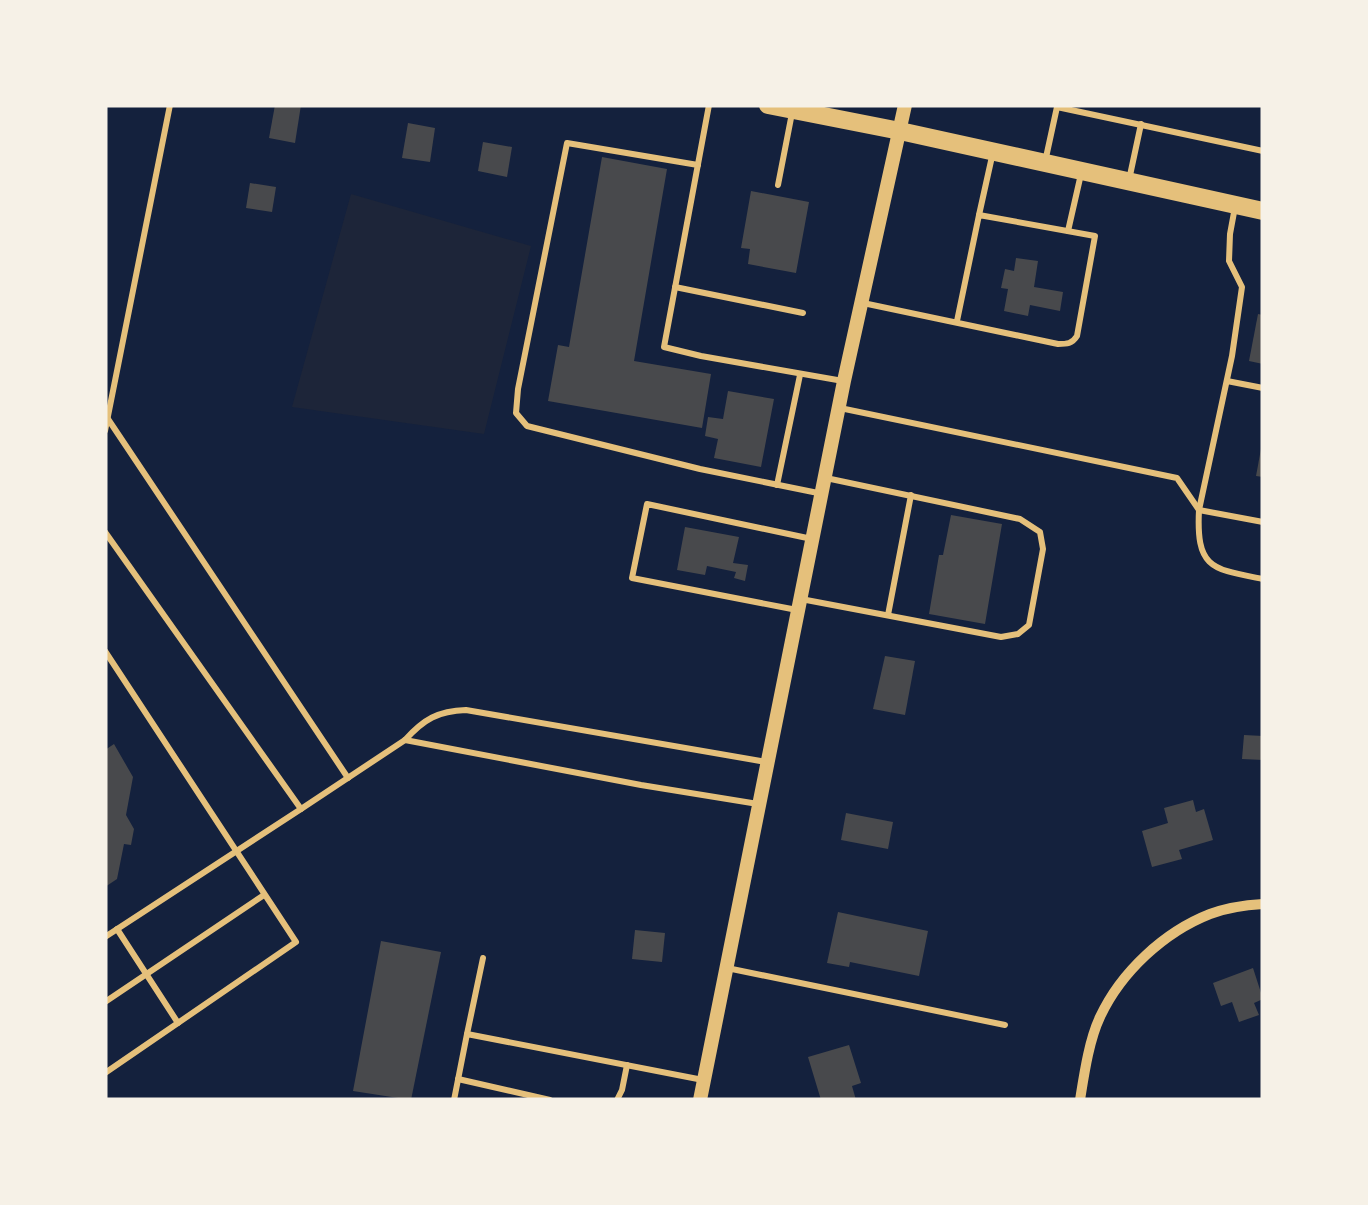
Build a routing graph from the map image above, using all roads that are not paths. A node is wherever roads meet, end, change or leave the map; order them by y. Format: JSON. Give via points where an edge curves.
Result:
{"nodes":[{"id":1,"x":170,"y":105,"type":"edge"},
{"id":2,"x":710,"y":105,"type":"edge"},
{"id":3,"x":768,"y":105,"type":"edge"},
{"id":4,"x":906,"y":105,"type":"edge"},
{"id":5,"x":792,"y":110,"type":"junction"},
{"id":6,"x":1141,"y":124,"type":"junction"},
{"id":7,"x":900,"y":131,"type":"junction"},
{"id":8,"x":1263,"y":151,"type":"edge"},
{"id":9,"x":993,"y":152,"type":"junction"},
{"id":10,"x":698,"y":164,"type":"junction"},
{"id":11,"x":1045,"y":164,"type":"junction"},
{"id":12,"x":1082,"y":171,"type":"junction"},
{"id":13,"x":1129,"y":182,"type":"junction"},
{"id":14,"x":778,"y":185,"type":"dead end"},
{"id":15,"x":1235,"y":205,"type":"junction"},
{"id":16,"x":1263,"y":211,"type":"edge"},
{"id":17,"x":979,"y":214,"type":"junction"},
{"id":18,"x":1068,"y":231,"type":"junction"},
{"id":19,"x":676,"y":287,"type":"junction"},
{"id":20,"x":862,"y":303,"type":"junction"},
{"id":21,"x":804,"y":314,"type":"dead end"},
{"id":22,"x":957,"y":322,"type":"junction"},
{"id":23,"x":800,"y":375,"type":"junction"},
{"id":24,"x":844,"y":381,"type":"junction"},
{"id":25,"x":1227,"y":382,"type":"junction"},
{"id":26,"x":1263,"y":388,"type":"edge"},
{"id":27,"x":839,"y":408,"type":"junction"},
{"id":28,"x":108,"y":419,"type":"junction"},
{"id":29,"x":105,"y":431,"type":"edge"},
{"id":30,"x":826,"y":478,"type":"junction"},
{"id":31,"x":777,"y":485,"type":"junction"},
{"id":32,"x":823,"y":494,"type":"junction"},
{"id":33,"x":911,"y":496,"type":"junction"},
{"id":34,"x":1199,"y":510,"type":"junction"},
{"id":35,"x":1263,"y":522,"type":"edge"},
{"id":36,"x":105,"y":532,"type":"edge"},
{"id":37,"x":813,"y":540,"type":"junction"},
{"id":38,"x":1263,"y":579,"type":"edge"},
{"id":39,"x":798,"y":605,"type":"junction"},
{"id":40,"x":888,"y":616,"type":"junction"},
{"id":41,"x":105,"y":650,"type":"edge"},
{"id":42,"x":405,"y":740,"type":"junction"},
{"id":43,"x":767,"y":762,"type":"junction"},
{"id":44,"x":348,"y":778,"type":"junction"},
{"id":45,"x":759,"y":804,"type":"junction"},
{"id":46,"x":300,"y":809,"type":"junction"},
{"id":47,"x":236,"y":852,"type":"junction"},
{"id":48,"x":264,"y":895,"type":"junction"},
{"id":49,"x":1263,"y":904,"type":"edge"},
{"id":50,"x":118,"y":929,"type":"junction"},
{"id":51,"x":105,"y":937,"type":"edge"},
{"id":52,"x":483,"y":958,"type":"dead end"},
{"id":53,"x":726,"y":967,"type":"junction"},
{"id":54,"x":147,"y":974,"type":"junction"},
{"id":55,"x":105,"y":1002,"type":"edge"},
{"id":56,"x":178,"y":1023,"type":"junction"},
{"id":57,"x":1004,"y":1025,"type":"dead end"},
{"id":58,"x":466,"y":1034,"type":"junction"},
{"id":59,"x":627,"y":1066,"type":"junction"},
{"id":60,"x":105,"y":1073,"type":"edge"},
{"id":61,"x":458,"y":1080,"type":"junction"},
{"id":62,"x":704,"y":1080,"type":"junction"},
{"id":63,"x":454,"y":1100,"type":"edge"},
{"id":64,"x":550,"y":1100,"type":"edge"},
{"id":65,"x":617,"y":1100,"type":"edge"},
{"id":66,"x":700,"y":1100,"type":"edge"},
{"id":67,"x":1080,"y":1100,"type":"edge"}],
"edges":[{"from":1,"to":28,"type":"lane"},
{"from":2,"to":10,"type":"lane"},
{"from":3,"to":5,"type":"main road"},
{"from":4,"to":7,"type":"street"},
{"from":5,"to":7,"type":"main road"},
{"from":5,"to":14,"type":"lane"},
{"from":6,"to":8,"type":"lane"},
{"from":6,"to":11,"type":"lane","via":[[1057,107]]},
{"from":6,"to":13,"type":"lane"},
{"from":7,"to":9,"type":"main road"},
{"from":7,"to":20,"type":"street"},
{"from":9,"to":11,"type":"main road"},
{"from":9,"to":17,"type":"lane"},
{"from":10,"to":19,"type":"lane"},
{"from":10,"to":31,"type":"lane","via":[[567,143],[516,414],[527,426]]},
{"from":11,"to":12,"type":"main road"},
{"from":12,"to":13,"type":"main road"},
{"from":12,"to":18,"type":"lane"},
{"from":13,"to":15,"type":"main road"},
{"from":15,"to":16,"type":"main road"},
{"from":15,"to":25,"type":"lane","via":[[1230,261],[1242,287]]},
{"from":17,"to":18,"type":"lane"},
{"from":17,"to":22,"type":"lane"},
{"from":18,"to":22,"type":"lane","via":[[1095,236],[1073,341],[1058,344]]},
{"from":19,"to":21,"type":"lane"},
{"from":19,"to":23,"type":"lane","via":[[664,347]]},
{"from":20,"to":22,"type":"lane"},
{"from":20,"to":24,"type":"street"},
{"from":23,"to":24,"type":"lane"},
{"from":23,"to":31,"type":"lane"},
{"from":24,"to":27,"type":"street"},
{"from":25,"to":26,"type":"lane"},
{"from":25,"to":34,"type":"lane"},
{"from":27,"to":30,"type":"street"},
{"from":27,"to":34,"type":"lane","via":[[1177,478]]},
{"from":28,"to":29,"type":"lane"},
{"from":28,"to":44,"type":"lane"},
{"from":30,"to":32,"type":"street"},
{"from":30,"to":33,"type":"lane"},
{"from":31,"to":32,"type":"lane"},
{"from":32,"to":37,"type":"street"},
{"from":33,"to":40,"type":"lane"},
{"from":33,"to":40,"type":"lane","via":[[1020,518],[1040,532],[1029,625],[1002,637]]},
{"from":34,"to":35,"type":"lane"},
{"from":34,"to":38,"type":"lane","via":[[1198,533],[1216,570]]},
{"from":36,"to":46,"type":"lane"},
{"from":37,"to":39,"type":"street"},
{"from":37,"to":39,"type":"lane","via":[[647,504],[632,578]]},
{"from":39,"to":40,"type":"lane"},
{"from":39,"to":43,"type":"street"},
{"from":41,"to":47,"type":"lane"},
{"from":42,"to":43,"type":"lane","via":[[437,713],[466,710]]},
{"from":42,"to":44,"type":"lane"},
{"from":42,"to":45,"type":"lane"},
{"from":43,"to":45,"type":"street"},
{"from":44,"to":46,"type":"lane"},
{"from":45,"to":53,"type":"street"},
{"from":46,"to":47,"type":"lane"},
{"from":47,"to":48,"type":"lane"},
{"from":47,"to":50,"type":"lane"},
{"from":48,"to":54,"type":"lane"},
{"from":48,"to":56,"type":"lane","via":[[296,942]]},
{"from":49,"to":67,"type":"street","via":[[1210,914],[1160,941],[1125,978],[1099,1018]]},
{"from":50,"to":51,"type":"lane"},
{"from":50,"to":54,"type":"lane"},
{"from":52,"to":58,"type":"lane"},
{"from":53,"to":57,"type":"lane"},
{"from":53,"to":62,"type":"street"},
{"from":54,"to":55,"type":"lane"},
{"from":54,"to":56,"type":"lane"},
{"from":56,"to":60,"type":"lane"},
{"from":58,"to":59,"type":"lane"},
{"from":58,"to":61,"type":"lane"},
{"from":59,"to":62,"type":"lane"},
{"from":59,"to":65,"type":"lane"},
{"from":61,"to":63,"type":"lane"},
{"from":61,"to":64,"type":"lane"},
{"from":62,"to":66,"type":"street"}]}
